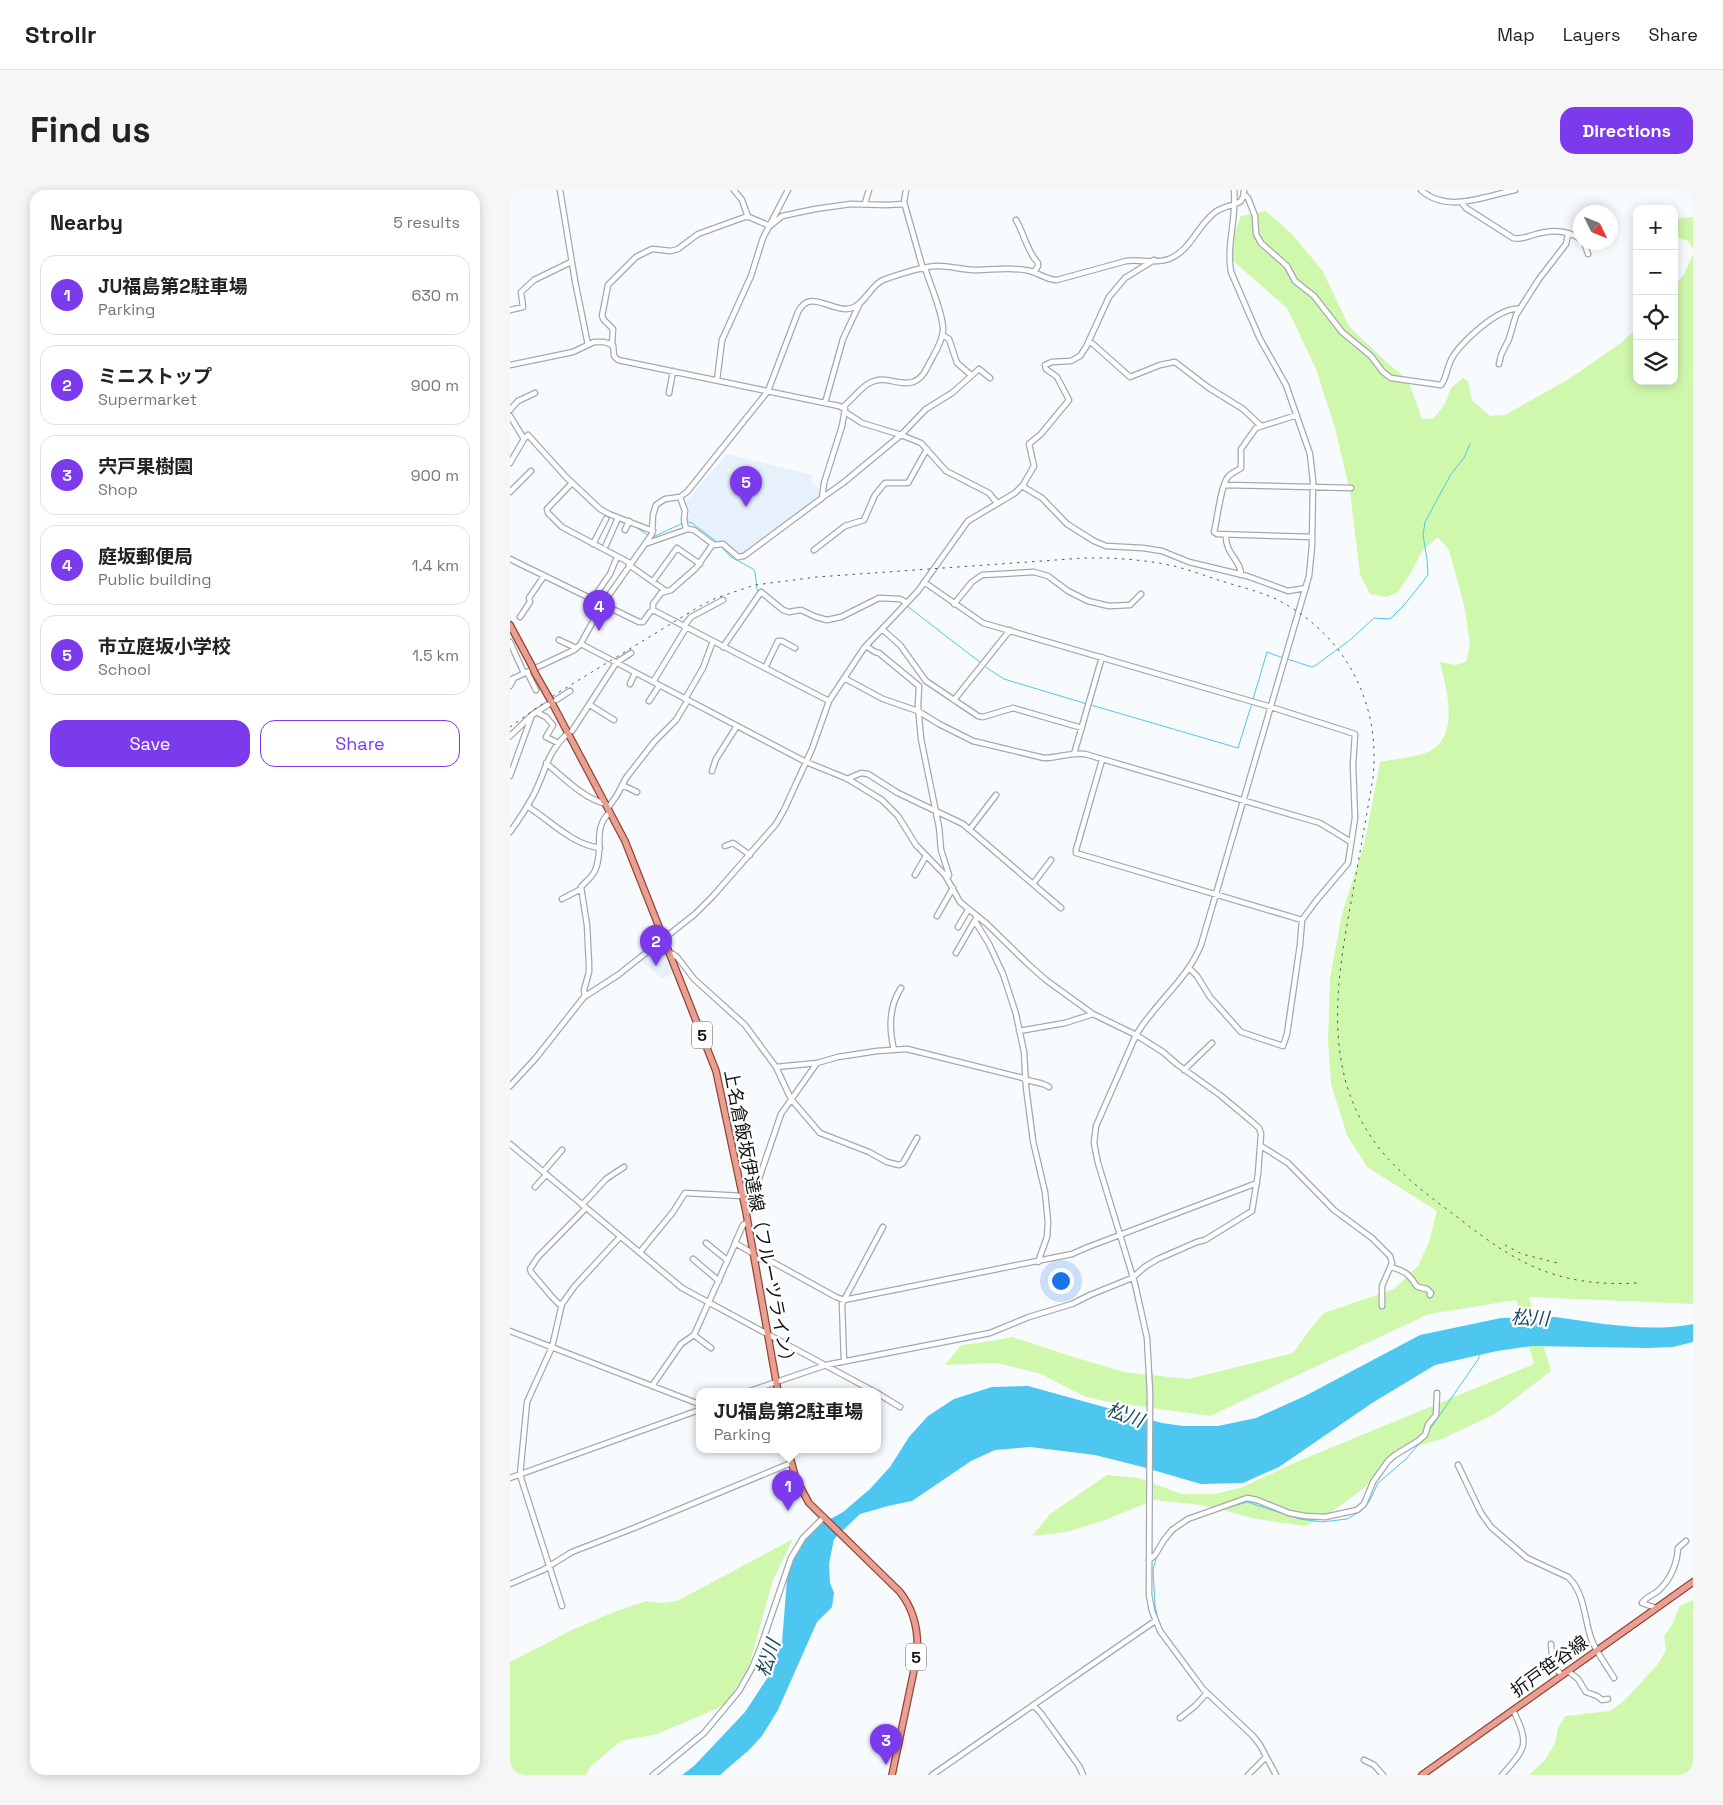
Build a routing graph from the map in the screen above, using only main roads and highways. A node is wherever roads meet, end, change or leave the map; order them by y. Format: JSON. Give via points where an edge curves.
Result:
{"nodes":[{"id":1,"x":510,"y":625,"type":"edge"},
{"id":2,"x":777,"y":1388,"type":"edge"},
{"id":3,"x":789,"y":1453,"type":"edge"},
{"id":4,"x":1693,"y":1582,"type":"edge"},
{"id":5,"x":892,"y":1775,"type":"edge"},
{"id":6,"x":1422,"y":1775,"type":"edge"}],
"edges":[{"from":1,"to":2,"type":"main road","name":"上名倉飯坂伊達線（フルーツライン）","number":"5","bridge":true,"via":[[625,841],[720,1082]]},
{"from":3,"to":5,"type":"main road","number":"5","via":[[809,1503],[897,1589],[914,1617],[917,1656]]},
{"from":4,"to":6,"type":"main road","name":"折戸笹谷線"}]}
